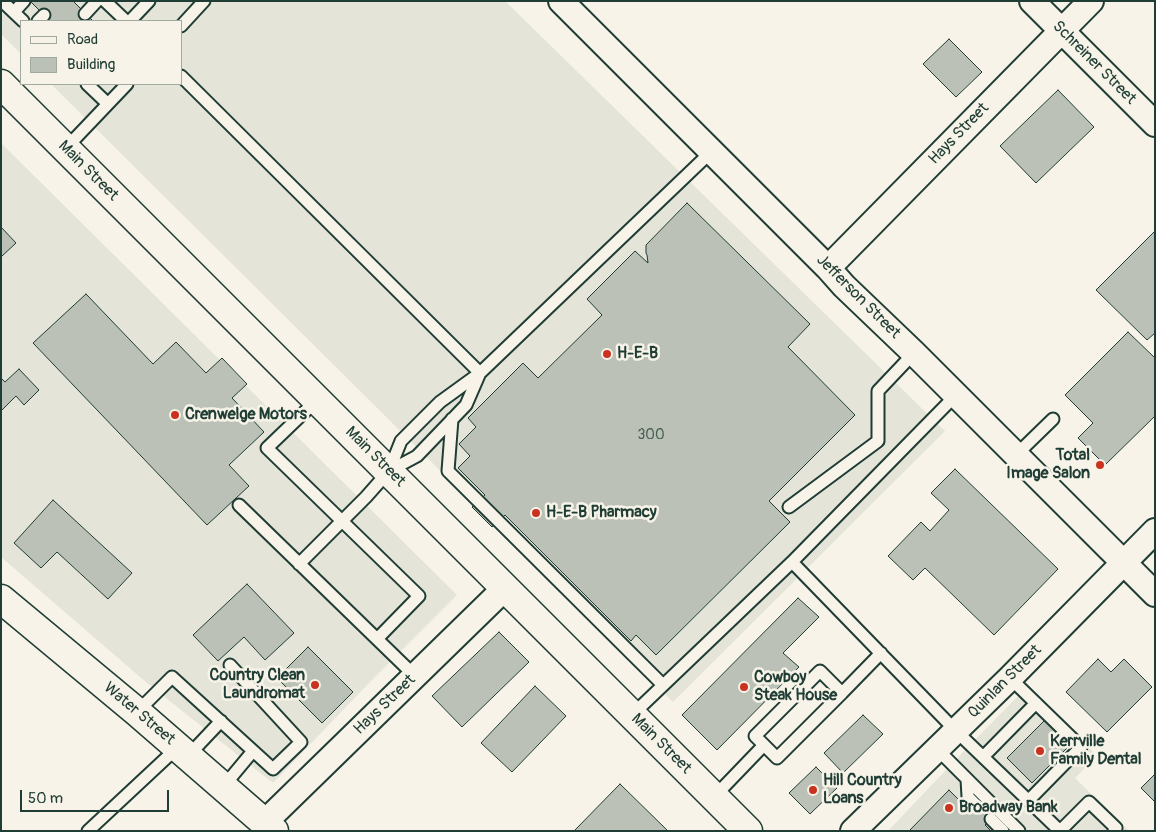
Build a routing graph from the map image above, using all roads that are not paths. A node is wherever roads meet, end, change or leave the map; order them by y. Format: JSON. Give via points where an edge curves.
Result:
{"nodes":[{"id":1,"x":2,"y":1,"type":"edge"},
{"id":2,"x":24,"y":1,"type":"edge"},
{"id":3,"x":97,"y":1,"type":"edge"},
{"id":4,"x":105,"y":1,"type":"edge"},
{"id":5,"x":149,"y":1,"type":"edge"},
{"id":6,"x":204,"y":1,"type":"edge"},
{"id":7,"x":561,"y":1,"type":"edge"},
{"id":8,"x":1032,"y":1,"type":"edge"},
{"id":9,"x":1091,"y":1,"type":"edge"},
{"id":10,"x":14,"y":12,"type":"junction"},
{"id":11,"x":85,"y":14,"type":"dead end"},
{"id":12,"x":118,"y":19,"type":"edge"},
{"id":13,"x":22,"y":20,"type":"edge"},
{"id":14,"x":131,"y":20,"type":"edge"},
{"id":15,"x":182,"y":25,"type":"edge"},
{"id":16,"x":1061,"y":30,"type":"junction"},
{"id":17,"x":182,"y":77,"type":"edge"},
{"id":18,"x":1,"y":84,"type":"edge"},
{"id":19,"x":88,"y":85,"type":"edge"},
{"id":20,"x":126,"y":85,"type":"edge"},
{"id":21,"x":108,"y":104,"type":"junction"},
{"id":22,"x":1155,"y":124,"type":"edge"},
{"id":23,"x":66,"y":148,"type":"junction"},
{"id":24,"x":712,"y":150,"type":"junction"},
{"id":25,"x":828,"y":268,"type":"junction"},
{"id":26,"x":914,"y":352,"type":"junction"},
{"id":27,"x":480,"y":373,"type":"junction"},
{"id":28,"x":956,"y":395,"type":"junction"},
{"id":29,"x":317,"y":400,"type":"junction"},
{"id":30,"x":452,"y":419,"type":"junction"},
{"id":31,"x":1053,"y":419,"type":"dead end"},
{"id":32,"x":1016,"y":456,"type":"junction"},
{"id":33,"x":389,"y":471,"type":"junction"},
{"id":34,"x":238,"y":505,"type":"dead end"},
{"id":35,"x":789,"y":507,"type":"dead end"},
{"id":36,"x":342,"y":521,"type":"junction"},
{"id":37,"x":1155,"y":531,"type":"edge"},
{"id":38,"x":792,"y":562,"type":"junction"},
{"id":39,"x":1123,"y":562,"type":"junction"},
{"id":40,"x":300,"y":564,"type":"junction"},
{"id":41,"x":505,"y":588,"type":"junction"},
{"id":42,"x":1155,"y":594,"type":"edge"},
{"id":43,"x":1,"y":599,"type":"edge"},
{"id":44,"x":377,"y":639,"type":"junction"},
{"id":45,"x":881,"y":653,"type":"junction"},
{"id":46,"x":230,"y":665,"type":"dead end"},
{"id":47,"x":415,"y":676,"type":"junction"},
{"id":48,"x":1010,"y":678,"type":"junction"},
{"id":49,"x":663,"y":685,"type":"junction"},
{"id":50,"x":842,"y":693,"type":"junction"},
{"id":51,"x":1036,"y":703,"type":"junction"},
{"id":52,"x":137,"y":712,"type":"junction"},
{"id":53,"x":632,"y":715,"type":"junction"},
{"id":54,"x":221,"y":721,"type":"junction"},
{"id":55,"x":956,"y":730,"type":"junction"},
{"id":56,"x":764,"y":745,"type":"junction"},
{"id":57,"x":937,"y":749,"type":"junction"},
{"id":58,"x":253,"y":751,"type":"junction"},
{"id":59,"x":183,"y":752,"type":"junction"},
{"id":60,"x":983,"y":756,"type":"junction"},
{"id":61,"x":967,"y":779,"type":"junction"},
{"id":62,"x":223,"y":787,"type":"junction"},
{"id":63,"x":714,"y":797,"type":"junction"},
{"id":64,"x":1029,"y":800,"type":"junction"},
{"id":65,"x":976,"y":805,"type":"dead end"},
{"id":66,"x":991,"y":819,"type":"dead end"},
{"id":67,"x":270,"y":826,"type":"edge"},
{"id":68,"x":88,"y":831,"type":"edge"},
{"id":69,"x":748,"y":831,"type":"edge"},
{"id":70,"x":853,"y":831,"type":"edge"},
{"id":71,"x":1003,"y":831,"type":"edge"},
{"id":72,"x":1019,"y":831,"type":"edge"},
{"id":73,"x":1060,"y":831,"type":"edge"},
{"id":74,"x":1114,"y":831,"type":"edge"}],
"edges":[{"from":1,"to":10,"type":"lane"},
{"from":2,"to":10,"type":"lane"},
{"from":3,"to":11,"type":"lane"},
{"from":4,"to":12,"type":"lane"},
{"from":5,"to":14,"type":"lane"},
{"from":6,"to":15,"type":"lane"},
{"from":7,"to":24,"type":"street","name":"Jefferson Street"},
{"from":8,"to":16,"type":"street","name":"Schreiner Street"},
{"from":9,"to":16,"type":"street","name":"Hays Street"},
{"from":10,"to":13,"type":"lane"},
{"from":16,"to":22,"type":"street","name":"Schreiner Street"},
{"from":16,"to":25,"type":"street","name":"Hays Street"},
{"from":17,"to":27,"type":"lane"},
{"from":18,"to":23,"type":"main road","name":"Main Street"},
{"from":19,"to":21,"type":"lane"},
{"from":20,"to":21,"type":"lane"},
{"from":21,"to":23,"type":"lane"},
{"from":23,"to":29,"type":"main road","name":"Main Street"},
{"from":24,"to":25,"type":"street","name":"Jefferson Street"},
{"from":24,"to":27,"type":"lane"},
{"from":25,"to":26,"type":"street","name":"Jefferson Street"},
{"from":26,"to":28,"type":"street","name":"Jefferson Street"},
{"from":26,"to":35,"type":"lane","via":[[878,391],[878,441]]},
{"from":27,"to":30,"type":"lane","via":[[466,404]]},
{"from":27,"to":33,"type":"lane","via":[[440,402],[401,441]]},
{"from":28,"to":32,"type":"street","name":"Jefferson Street"},
{"from":28,"to":38,"type":"lane"},
{"from":29,"to":33,"type":"main road","name":"Main Street"},
{"from":29,"to":36,"type":"lane","via":[[267,448]]},
{"from":30,"to":33,"type":"lane","via":[[417,456]]},
{"from":30,"to":49,"type":"lane","via":[[448,471]]},
{"from":31,"to":32,"type":"lane"},
{"from":32,"to":39,"type":"street","name":"Jefferson Street"},
{"from":33,"to":36,"type":"lane"},
{"from":33,"to":41,"type":"main road","name":"Main Street"},
{"from":34,"to":40,"type":"lane"},
{"from":36,"to":40,"type":"lane"},
{"from":36,"to":44,"type":"lane","via":[[419,596]]},
{"from":37,"to":39,"type":"street","name":"Quinlan Street"},
{"from":38,"to":45,"type":"lane"},
{"from":38,"to":49,"type":"lane"},
{"from":39,"to":42,"type":"street","name":"Jefferson Street"},
{"from":39,"to":48,"type":"street","name":"Quinlan Street"},
{"from":40,"to":44,"type":"lane"},
{"from":41,"to":47,"type":"street","name":"Hays Street"},
{"from":41,"to":53,"type":"main road","name":"Main Street"},
{"from":43,"to":52,"type":"main road","name":"Water Street"},
{"from":44,"to":47,"type":"lane"},
{"from":45,"to":50,"type":"lane"},
{"from":45,"to":55,"type":"lane"},
{"from":46,"to":58,"type":"lane","via":[[301,742],[273,769]]},
{"from":47,"to":67,"type":"street","name":"Hays Street"},
{"from":48,"to":51,"type":"lane"},
{"from":48,"to":55,"type":"street","name":"Quinlan Street"},
{"from":49,"to":53,"type":"lane"},
{"from":50,"to":56,"type":"lane","via":[[778,758]]},
{"from":50,"to":56,"type":"lane","via":[[820,671],[755,736]]},
{"from":51,"to":60,"type":"lane"},
{"from":51,"to":64,"type":"lane","via":[[1081,747]]},
{"from":52,"to":54,"type":"lane","via":[[172,677]]},
{"from":52,"to":59,"type":"main road","name":"Water Street"},
{"from":53,"to":63,"type":"main road","name":"Main Street"},
{"from":54,"to":58,"type":"lane"},
{"from":54,"to":59,"type":"lane"},
{"from":55,"to":57,"type":"street","name":"Quinlan Street"},
{"from":55,"to":60,"type":"lane"},
{"from":56,"to":63,"type":"lane"},
{"from":57,"to":61,"type":"lane"},
{"from":57,"to":70,"type":"street","name":"Quinlan Street"},
{"from":58,"to":62,"type":"lane"},
{"from":59,"to":62,"type":"main road","name":"Water Street"},
{"from":59,"to":68,"type":"lane"},
{"from":60,"to":64,"type":"lane"},
{"from":61,"to":65,"type":"lane","via":[[968,797]]},
{"from":61,"to":72,"type":"lane"},
{"from":62,"to":67,"type":"main road","name":"Water Street"},
{"from":63,"to":69,"type":"main road","name":"Main Street"},
{"from":64,"to":73,"type":"lane"},
{"from":66,"to":71,"type":"lane"},
{"from":73,"to":74,"type":"lane","via":[[1089,802],[1116,828]]}]}
